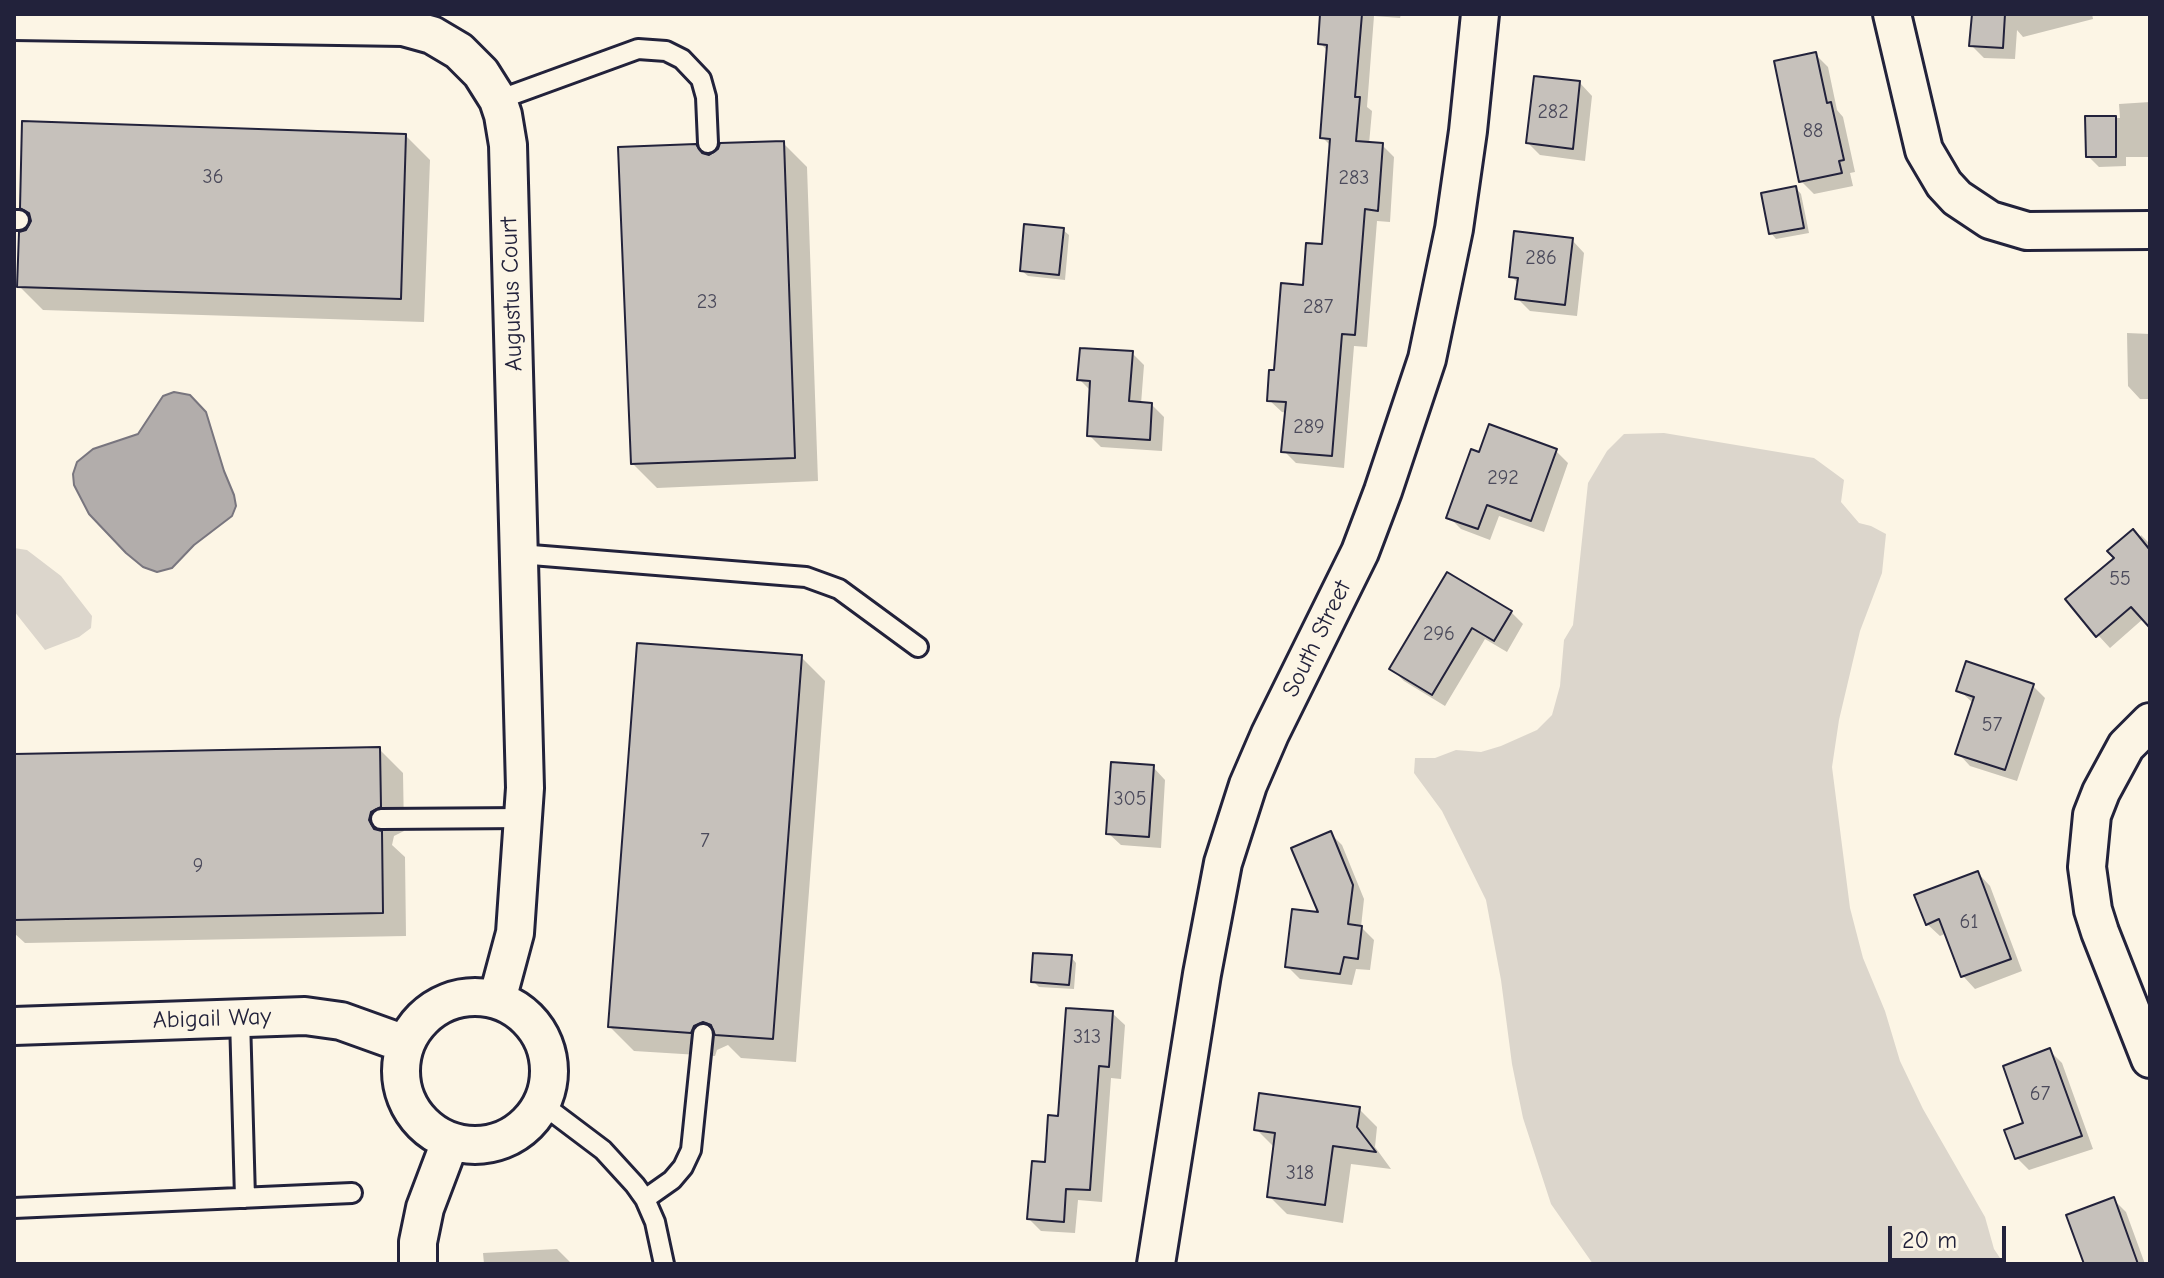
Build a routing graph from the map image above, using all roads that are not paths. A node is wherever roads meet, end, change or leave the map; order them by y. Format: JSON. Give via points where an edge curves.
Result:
{"nodes":[{"id":1,"x":1480,"y":14,"type":"edge"},
{"id":2,"x":1892,"y":14,"type":"edge"},
{"id":3,"x":14,"y":21,"type":"edge"},
{"id":4,"x":498,"y":100,"type":"junction"},
{"id":5,"x":708,"y":143,"type":"dead end"},
{"id":6,"x":2150,"y":230,"type":"edge"},
{"id":7,"x":519,"y":554,"type":"junction"},
{"id":8,"x":918,"y":647,"type":"dead end"},
{"id":9,"x":2150,"y":722,"type":"edge"},
{"id":10,"x":524,"y":818,"type":"junction"},
{"id":11,"x":381,"y":819,"type":"dead end"},
{"id":12,"x":497,"y":1000,"type":"junction"},
{"id":13,"x":240,"y":1018,"type":"junction"},
{"id":14,"x":14,"y":1026,"type":"edge"},
{"id":15,"x":703,"y":1034,"type":"dead end"},
{"id":16,"x":405,"y":1044,"type":"junction"},
{"id":17,"x":2150,"y":1059,"type":"edge"},
{"id":18,"x":542,"y":1104,"type":"junction"},
{"id":19,"x":450,"y":1142,"type":"junction"},
{"id":20,"x":352,"y":1193,"type":"dead end"},
{"id":21,"x":245,"y":1198,"type":"junction"},
{"id":22,"x":645,"y":1199,"type":"junction"},
{"id":23,"x":14,"y":1208,"type":"edge"},
{"id":24,"x":418,"y":1264,"type":"edge"},
{"id":25,"x":664,"y":1264,"type":"edge"},
{"id":26,"x":1156,"y":1264,"type":"edge"}],
"edges":[{"from":1,"to":26,"type":"street","name":"South Street","via":[[1454,229],[1427,359],[1360,552],[1264,747],[1223,863]]},
{"from":2,"to":6,"type":"street","via":[[1924,150],[1957,198],[1990,220],[2027,231]]},
{"from":3,"to":4,"type":"street","name":"Augustus Court","via":[[403,27],[432,35],[459,51]]},
{"from":4,"to":5,"type":"lane","via":[[638,49],[666,51],[701,79]]},
{"from":4,"to":7,"type":"street","name":"Augustus Court","via":[[508,145]]},
{"from":7,"to":8,"type":"lane","via":[[806,577],[839,589]]},
{"from":7,"to":10,"type":"street","name":"Augustus Court"},
{"from":9,"to":17,"type":"street","via":[[2126,746],[2101,792],[2092,815],[2087,867],[2100,932]]},
{"from":10,"to":11,"type":"lane"},
{"from":10,"to":12,"type":"street","name":"Augustus Court","via":[[515,933]]},
{"from":12,"to":16,"type":"street","via":[[470,997],[442,1004],[420,1021]]},
{"from":12,"to":18,"type":"street","via":[[529,1020],[543,1041],[549,1079]]},
{"from":13,"to":14,"type":"street","name":"Abigail Way"},
{"from":13,"to":16,"type":"street","name":"Abigail Way","via":[[341,1021]]},
{"from":13,"to":21,"type":"lane"},
{"from":15,"to":22,"type":"lane","via":[[691,1150],[672,1180]]},
{"from":16,"to":19,"type":"street","via":[[401,1083],[411,1109],[428,1129]]},
{"from":18,"to":19,"type":"street","via":[[509,1137],[474,1146]]},
{"from":18,"to":22,"type":"lane","via":[[603,1150]]},
{"from":19,"to":24,"type":"street","via":[[425,1208]]},
{"from":20,"to":21,"type":"lane"},
{"from":21,"to":23,"type":"lane"},
{"from":22,"to":25,"type":"lane","via":[[662,1242]]}]}
